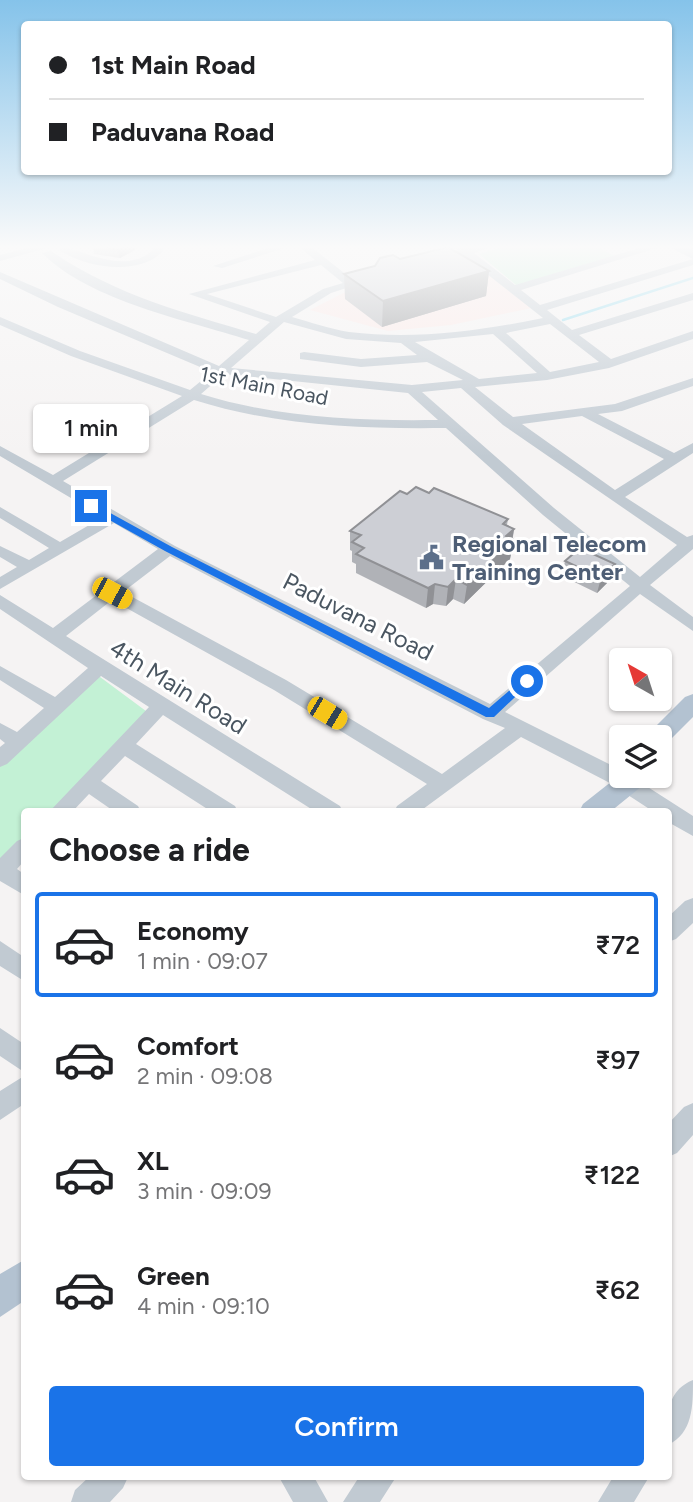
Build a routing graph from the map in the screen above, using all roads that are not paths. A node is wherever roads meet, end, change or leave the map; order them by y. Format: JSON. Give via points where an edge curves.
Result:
{"nodes":[{"id":1,"x":89,"y":316,"type":"edge"},
{"id":2,"x":187,"y":316,"type":"edge"},
{"id":3,"x":266,"y":316,"type":"edge"},
{"id":4,"x":285,"y":316,"type":"edge"},
{"id":5,"x":546,"y":316,"type":"edge"},
{"id":6,"x":628,"y":316,"type":"edge"},
{"id":7,"x":0,"y":320,"type":"edge"},
{"id":8,"x":279,"y":320,"type":"junction"},
{"id":9,"x":551,"y":320,"type":"junction"},
{"id":10,"x":498,"y":330,"type":"junction"},
{"id":11,"x":323,"y":333,"type":"junction"},
{"id":12,"x":571,"y":334,"type":"junction"},
{"id":13,"x":693,"y":335,"type":"edge"},
{"id":14,"x":256,"y":338,"type":"junction"},
{"id":15,"x":407,"y":342,"type":"junction"},
{"id":16,"x":304,"y":356,"type":"junction"},
{"id":17,"x":429,"y":358,"type":"junction"},
{"id":18,"x":609,"y":365,"type":"junction"},
{"id":19,"x":219,"y":370,"type":"junction"},
{"id":20,"x":547,"y":376,"type":"junction"},
{"id":21,"x":281,"y":377,"type":"junction"},
{"id":22,"x":693,"y":382,"type":"edge"},
{"id":23,"x":472,"y":384,"type":"junction"},
{"id":24,"x":412,"y":389,"type":"junction"},
{"id":25,"x":191,"y":396,"type":"junction"},
{"id":26,"x":583,"y":412,"type":"junction"},
{"id":27,"x":508,"y":422,"type":"junction"},
{"id":28,"x":450,"y":424,"type":"junction"},
{"id":29,"x":693,"y":447,"type":"edge"},
{"id":30,"x":0,"y":450,"type":"edge"},
{"id":31,"x":675,"y":459,"type":"junction"},
{"id":32,"x":51,"y":482,"type":"junction"},
{"id":33,"x":614,"y":497,"type":"junction"},
{"id":34,"x":0,"y":511,"type":"edge"},
{"id":35,"x":111,"y":517,"type":"junction"},
{"id":36,"x":690,"y":542,"type":"edge"},
{"id":37,"x":61,"y":549,"type":"junction"},
{"id":38,"x":169,"y":549,"type":"junction"},
{"id":39,"x":0,"y":551,"type":"edge"},
{"id":40,"x":30,"y":567,"type":"junction"},
{"id":41,"x":0,"y":584,"type":"edge"},
{"id":42,"x":638,"y":585,"type":"junction"},
{"id":43,"x":112,"y":593,"type":"junction"},
{"id":44,"x":0,"y":601,"type":"edge"},
{"id":45,"x":693,"y":625,"type":"edge"},
{"id":46,"x":54,"y":636,"type":"junction"},
{"id":47,"x":100,"y":667,"type":"junction"},
{"id":48,"x":0,"y":672,"type":"edge"},
{"id":49,"x":693,"y":703,"type":"edge"},
{"id":50,"x":57,"y":706,"type":"junction"},
{"id":51,"x":161,"y":706,"type":"junction"},
{"id":52,"x":490,"y":714,"type":"junction"},
{"id":53,"x":693,"y":720,"type":"edge"},
{"id":54,"x":670,"y":725,"type":"edge"},
{"id":55,"x":519,"y":728,"type":"junction"},
{"id":56,"x":0,"y":730,"type":"edge"},
{"id":57,"x":672,"y":741,"type":"edge"},
{"id":58,"x":19,"y":742,"type":"junction"},
{"id":59,"x":123,"y":745,"type":"junction"},
{"id":60,"x":0,"y":759,"type":"edge"},
{"id":61,"x":609,"y":781,"type":"edge"},
{"id":62,"x":87,"y":782,"type":"junction"},
{"id":63,"x":443,"y":783,"type":"junction"},
{"id":64,"x":621,"y":788,"type":"edge"},
{"id":65,"x":63,"y":808,"type":"edge"},
{"id":66,"x":125,"y":808,"type":"edge"},
{"id":67,"x":222,"y":808,"type":"edge"},
{"id":68,"x":327,"y":808,"type":"edge"},
{"id":69,"x":409,"y":808,"type":"edge"},
{"id":70,"x":658,"y":808,"type":"edge"},
{"id":71,"x":672,"y":816,"type":"edge"},
{"id":72,"x":693,"y":827,"type":"edge"},
{"id":73,"x":21,"y":850,"type":"edge"},
{"id":74,"x":1,"y":871,"type":"edge"},
{"id":75,"x":21,"y":884,"type":"edge"},
{"id":76,"x":693,"y":908,"type":"edge"},
{"id":77,"x":672,"y":928,"type":"edge"},
{"id":78,"x":0,"y":952,"type":"edge"},
{"id":79,"x":21,"y":968,"type":"edge"},
{"id":80,"x":0,"y":1040,"type":"edge"},
{"id":81,"x":21,"y":1058,"type":"edge"},
{"id":82,"x":21,"y":1091,"type":"edge"},
{"id":83,"x":0,"y":1107,"type":"edge"},
{"id":84,"x":693,"y":1116,"type":"edge"},
{"id":85,"x":672,"y":1140,"type":"edge"},
{"id":86,"x":21,"y":1280,"type":"edge"},
{"id":87,"x":0,"y":1298,"type":"edge"},
{"id":88,"x":693,"y":1395,"type":"edge"},
{"id":89,"x":672,"y":1424,"type":"edge"},
{"id":90,"x":110,"y":1480,"type":"edge"},
{"id":91,"x":297,"y":1480,"type":"edge"},
{"id":92,"x":377,"y":1480,"type":"edge"},
{"id":93,"x":631,"y":1480,"type":"edge"},
{"id":94,"x":87,"y":1502,"type":"edge"},
{"id":95,"x":312,"y":1502,"type":"edge"},
{"id":96,"x":359,"y":1502,"type":"edge"},
{"id":97,"x":614,"y":1502,"type":"edge"}],
"edges":[{"from":1,"to":19,"type":"street"},
{"from":2,"to":14,"type":"street"},
{"from":3,"to":8,"type":"street"},
{"from":4,"to":8,"type":"street"},
{"from":5,"to":9,"type":"street"},
{"from":6,"to":12,"type":"street"},
{"from":7,"to":25,"type":"street","name":"1st Main Road"},
{"from":8,"to":11,"type":"street"},
{"from":8,"to":14,"type":"street"},
{"from":9,"to":10,"type":"street"},
{"from":9,"to":12,"type":"street"},
{"from":10,"to":15,"type":"street"},
{"from":10,"to":20,"type":"street"},
{"from":11,"to":15,"type":"street"},
{"from":11,"to":16,"type":"street"},
{"from":12,"to":18,"type":"street"},
{"from":13,"to":18,"type":"street"},
{"from":14,"to":19,"type":"street"},
{"from":15,"to":17,"type":"street"},
{"from":16,"to":17,"type":"street","via":[[361,363]]},
{"from":16,"to":21,"type":"street"},
{"from":17,"to":23,"type":"street"},
{"from":18,"to":20,"type":"street"},
{"from":19,"to":21,"type":"street"},
{"from":19,"to":25,"type":"street"},
{"from":20,"to":23,"type":"street"},
{"from":21,"to":24,"type":"street"},
{"from":22,"to":26,"type":"street","via":[[617,408]]},
{"from":23,"to":24,"type":"street"},
{"from":23,"to":27,"type":"street"},
{"from":24,"to":28,"type":"street"},
{"from":25,"to":28,"type":"street","name":"1st Main Road","via":[[289,418],[361,425]]},
{"from":25,"to":32,"type":"street"},
{"from":26,"to":27,"type":"street"},
{"from":26,"to":31,"type":"street"},
{"from":27,"to":33,"type":"street"},
{"from":28,"to":42,"type":"street","via":[[514,484]]},
{"from":29,"to":31,"type":"street"},
{"from":30,"to":32,"type":"street","name":"Paduvana Road"},
{"from":31,"to":33,"type":"street"},
{"from":32,"to":35,"type":"street","name":"Paduvana Road"},
{"from":33,"to":36,"type":"street"},
{"from":34,"to":37,"type":"street"},
{"from":35,"to":37,"type":"street"},
{"from":35,"to":38,"type":"street","name":"Paduvana Road"},
{"from":36,"to":42,"type":"street"},
{"from":37,"to":40,"type":"street"},
{"from":38,"to":43,"type":"street"},
{"from":38,"to":52,"type":"street","name":"Paduvana Road"},
{"from":39,"to":40,"type":"street"},
{"from":40,"to":41,"type":"street"},
{"from":42,"to":45,"type":"street"},
{"from":42,"to":52,"type":"street"},
{"from":43,"to":46,"type":"street"},
{"from":43,"to":63,"type":"street","via":[[280,685]]},
{"from":44,"to":46,"type":"street","name":"4th Main Road"},
{"from":46,"to":47,"type":"street","name":"4th Main Road"},
{"from":47,"to":50,"type":"street"},
{"from":47,"to":51,"type":"street","name":"4th Main Road"},
{"from":48,"to":50,"type":"street"},
{"from":49,"to":54,"type":"main road"},
{"from":50,"to":58,"type":"street"},
{"from":51,"to":59,"type":"street"},
{"from":51,"to":68,"type":"street","name":"4th Main Road"},
{"from":52,"to":55,"type":"street","name":"Paduvana Road"},
{"from":53,"to":57,"type":"main road"},
{"from":55,"to":61,"type":"street","name":"Paduvana Road"},
{"from":55,"to":63,"type":"street"},
{"from":56,"to":58,"type":"street"},
{"from":58,"to":60,"type":"street"},
{"from":59,"to":62,"type":"street"},
{"from":59,"to":67,"type":"street"},
{"from":62,"to":65,"type":"street"},
{"from":62,"to":66,"type":"street"},
{"from":63,"to":69,"type":"street"},
{"from":64,"to":70,"type":"street","name":"Paduvana Road"},
{"from":71,"to":72,"type":"street","name":"Paduvana Road"},
{"from":73,"to":74,"type":"street"},
{"from":74,"to":75,"type":"street"},
{"from":76,"to":77,"type":"street"},
{"from":78,"to":79,"type":"street"},
{"from":80,"to":81,"type":"street"},
{"from":82,"to":83,"type":"street"},
{"from":84,"to":85,"type":"street"},
{"from":86,"to":87,"type":"main road"},
{"from":88,"to":89,"type":"street"},
{"from":90,"to":94,"type":"street"},
{"from":91,"to":95,"type":"street"},
{"from":92,"to":96,"type":"street"},
{"from":93,"to":97,"type":"street"}]}
